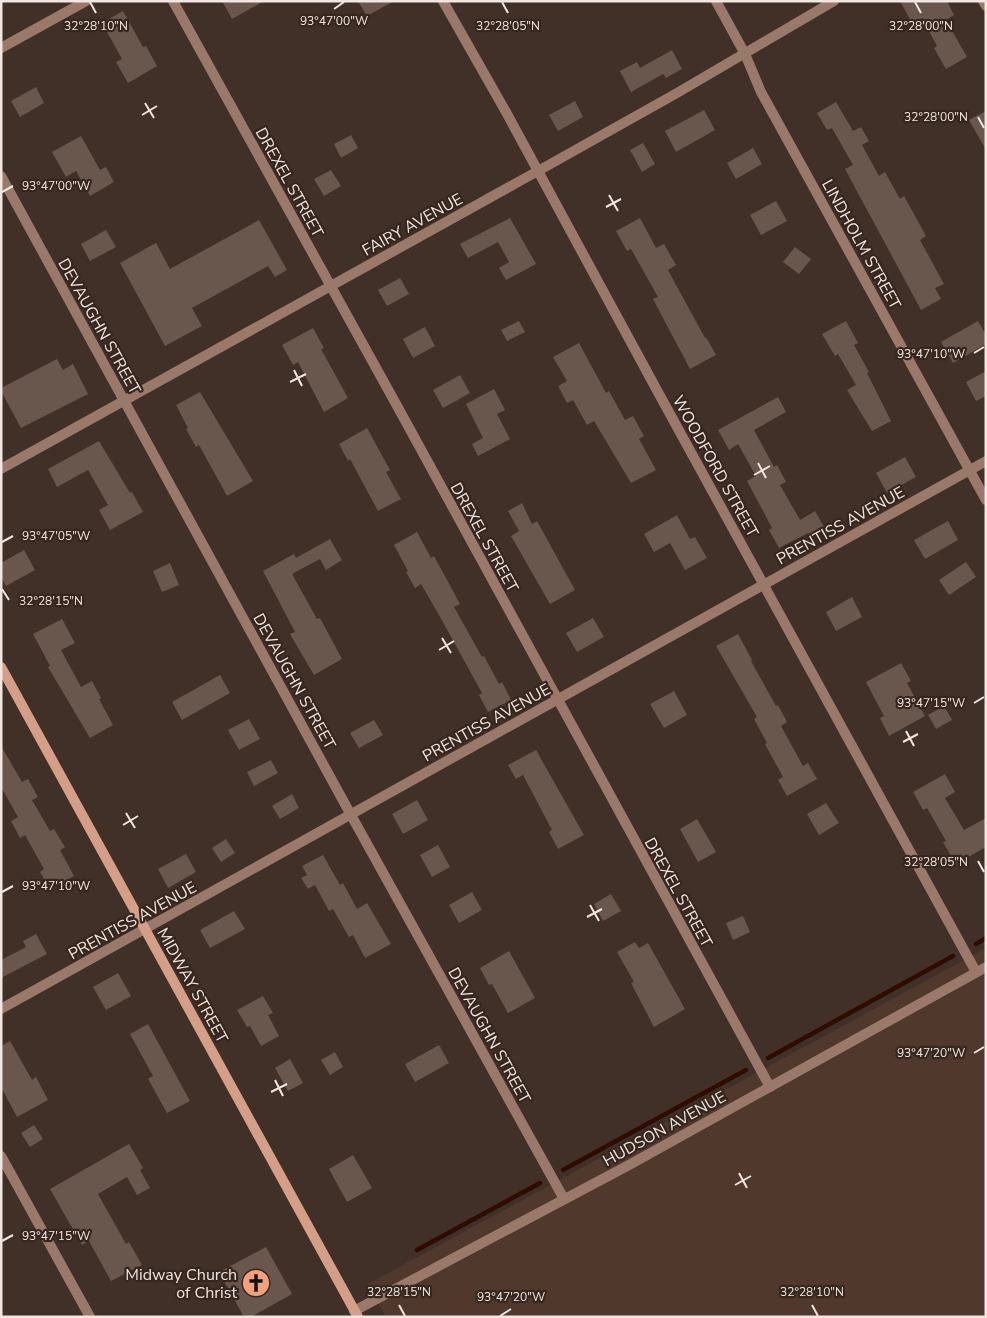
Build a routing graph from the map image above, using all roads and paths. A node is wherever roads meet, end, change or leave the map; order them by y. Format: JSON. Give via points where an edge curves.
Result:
{"nodes":[{"id":1,"x":86,"y":1,"type":"edge"},
{"id":2,"x":173,"y":1,"type":"edge"},
{"id":3,"x":443,"y":1,"type":"edge"},
{"id":4,"x":716,"y":1,"type":"edge"},
{"id":5,"x":834,"y":1,"type":"edge"},
{"id":6,"x":983,"y":1,"type":"edge"},
{"id":7,"x":986,"y":6,"type":"edge"},
{"id":8,"x":1,"y":48,"type":"edge"},
{"id":9,"x":744,"y":54,"type":"junction"},
{"id":10,"x":538,"y":171,"type":"junction"},
{"id":11,"x":1,"y":176,"type":"edge"},
{"id":12,"x":330,"y":286,"type":"junction"},
{"id":13,"x":124,"y":401,"type":"junction"},
{"id":14,"x":986,"y":462,"type":"edge"},
{"id":15,"x":1,"y":469,"type":"edge"},
{"id":16,"x":969,"y":470,"type":"junction"},
{"id":17,"x":986,"y":500,"type":"edge"},
{"id":18,"x":764,"y":585,"type":"junction"},
{"id":19,"x":1,"y":667,"type":"edge"},
{"id":20,"x":557,"y":700,"type":"junction"},
{"id":21,"x":351,"y":815,"type":"junction"},
{"id":22,"x":145,"y":929,"type":"junction"},
{"id":23,"x":981,"y":970,"type":"edge"},
{"id":24,"x":1,"y":1010,"type":"edge"},
{"id":25,"x":770,"y":1088,"type":"junction"},
{"id":26,"x":1,"y":1156,"type":"edge"},
{"id":27,"x":564,"y":1199,"type":"junction"},
{"id":28,"x":356,"y":1314,"type":"edge"},
{"id":29,"x":90,"y":1317,"type":"edge"}],
"edges":[{"from":1,"to":8,"type":"street"},
{"from":2,"to":12,"type":"street","name":"DREXEL STREET"},
{"from":3,"to":10,"type":"street","name":"WOODFORD STREET"},
{"from":4,"to":9,"type":"street","name":"LINDHOLM STREET"},
{"from":5,"to":9,"type":"street","name":"FAIRY AVENUE"},
{"from":6,"to":7,"type":"street"},
{"from":9,"to":10,"type":"street","name":"FAIRY AVENUE"},
{"from":9,"to":16,"type":"street","name":"LINDHOLM STREET","via":[[766,100]]},
{"from":10,"to":12,"type":"street","name":"FAIRY AVENUE"},
{"from":10,"to":18,"type":"street","name":"WOODFORD STREET"},
{"from":11,"to":13,"type":"street","name":"DEVAUGHN STREET"},
{"from":12,"to":13,"type":"street","name":"FAIRY AVENUE"},
{"from":12,"to":20,"type":"street","name":"DREXEL STREET"},
{"from":13,"to":15,"type":"street","name":"FAIRY AVENUE"},
{"from":13,"to":21,"type":"street","name":"DEVAUGHN STREET"},
{"from":14,"to":16,"type":"street","name":"PRENTISS AVENUE"},
{"from":16,"to":17,"type":"street","name":"LINDHOLM STREET"},
{"from":16,"to":18,"type":"street","name":"PRENTISS AVENUE"},
{"from":18,"to":20,"type":"street","name":"PRENTISS AVENUE"},
{"from":18,"to":23,"type":"street","name":"WOODFORD STREET"},
{"from":19,"to":22,"type":"street","name":"MIDWAY STREET"},
{"from":20,"to":21,"type":"street","name":"PRENTISS AVENUE"},
{"from":20,"to":25,"type":"street","name":"DREXEL STREET"},
{"from":21,"to":22,"type":"street","name":"PRENTISS AVENUE"},
{"from":21,"to":27,"type":"street","name":"DEVAUGHN STREET"},
{"from":22,"to":24,"type":"street","name":"PRENTISS AVENUE"},
{"from":22,"to":28,"type":"street","name":"MIDWAY STREET"},
{"from":23,"to":25,"type":"street","name":"HUDSON AVENUE"},
{"from":25,"to":27,"type":"street","name":"HUDSON AVENUE"},
{"from":26,"to":29,"type":"street"},
{"from":27,"to":28,"type":"street","name":"HUDSON AVENUE"}]}
